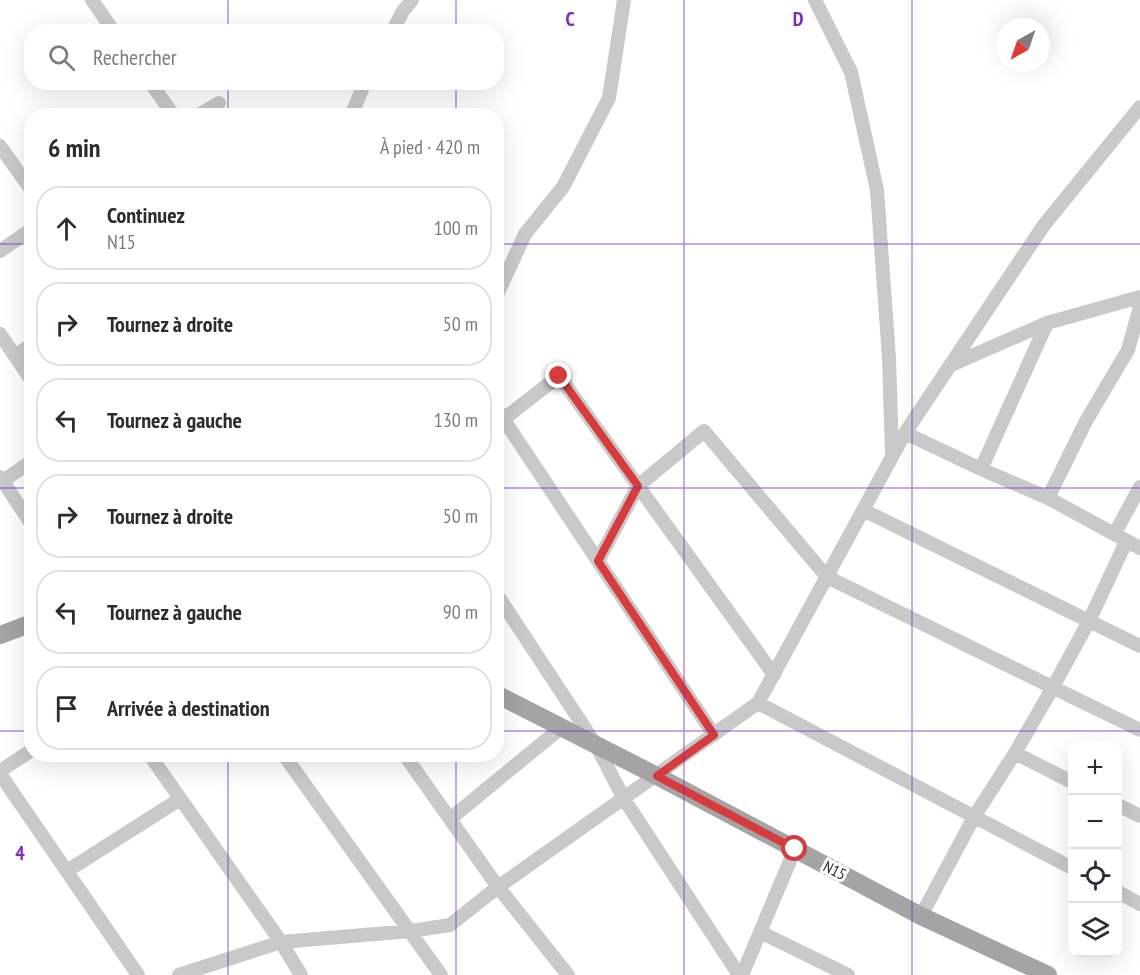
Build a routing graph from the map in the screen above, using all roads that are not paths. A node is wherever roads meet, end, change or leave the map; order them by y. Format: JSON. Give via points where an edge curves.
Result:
{"nodes":[{"id":1,"x":92,"y":0,"type":"edge"},
{"id":2,"x":412,"y":0,"type":"edge"},
{"id":3,"x":624,"y":0,"type":"edge"},
{"id":4,"x":816,"y":0,"type":"edge"},
{"id":5,"x":108,"y":24,"type":"edge"},
{"id":6,"x":396,"y":24,"type":"edge"},
{"id":7,"x":156,"y":90,"type":"edge"},
{"id":8,"x":362,"y":90,"type":"edge"},
{"id":9,"x":219,"y":103,"type":"dead end"},
{"id":10,"x":1140,"y":107,"type":"edge"},
{"id":11,"x":168,"y":108,"type":"edge"},
{"id":12,"x":211,"y":108,"type":"edge"},
{"id":13,"x":354,"y":108,"type":"edge"},
{"id":14,"x":0,"y":146,"type":"edge"},
{"id":15,"x":24,"y":179,"type":"edge"},
{"id":16,"x":24,"y":234,"type":"edge"},
{"id":17,"x":0,"y":250,"type":"edge"},
{"id":18,"x":504,"y":280,"type":"edge"},
{"id":19,"x":1140,"y":297,"type":"edge"},
{"id":20,"x":1140,"y":307,"type":"edge"},
{"id":21,"x":1047,"y":323,"type":"junction"},
{"id":22,"x":0,"y":334,"type":"edge"},
{"id":23,"x":24,"y":350,"type":"edge"},
{"id":24,"x":15,"y":356,"type":"junction"},
{"id":25,"x":951,"y":365,"type":"junction"},
{"id":26,"x":24,"y":369,"type":"edge"},
{"id":27,"x":504,"y":414,"type":"edge"},
{"id":28,"x":504,"y":424,"type":"edge"},
{"id":29,"x":905,"y":433,"type":"junction"},
{"id":30,"x":892,"y":456,"type":"junction"},
{"id":31,"x":24,"y":466,"type":"edge"},
{"id":32,"x":981,"y":469,"type":"junction"},
{"id":33,"x":1,"y":480,"type":"edge"},
{"id":34,"x":638,"y":486,"type":"junction"},
{"id":35,"x":1140,"y":487,"type":"edge"},
{"id":36,"x":1048,"y":498,"type":"junction"},
{"id":37,"x":863,"y":510,"type":"junction"},
{"id":38,"x":24,"y":513,"type":"edge"},
{"id":39,"x":1121,"y":538,"type":"junction"},
{"id":40,"x":1140,"y":548,"type":"edge"},
{"id":41,"x":598,"y":561,"type":"junction"},
{"id":42,"x":827,"y":577,"type":"junction"},
{"id":43,"x":504,"y":605,"type":"edge"},
{"id":44,"x":1089,"y":621,"type":"junction"},
{"id":45,"x":24,"y":626,"type":"edge"},
{"id":46,"x":0,"y":635,"type":"edge"},
{"id":47,"x":1140,"y":646,"type":"edge"},
{"id":48,"x":774,"y":675,"type":"junction"},
{"id":49,"x":1053,"y":687,"type":"junction"},
{"id":50,"x":504,"y":697,"type":"edge"},
{"id":51,"x":758,"y":703,"type":"junction"},
{"id":52,"x":562,"y":727,"type":"junction"},
{"id":53,"x":1140,"y":729,"type":"edge"},
{"id":54,"x":714,"y":735,"type":"junction"},
{"id":55,"x":596,"y":745,"type":"junction"},
{"id":56,"x":1015,"y":753,"type":"junction"},
{"id":57,"x":24,"y":756,"type":"edge"},
{"id":58,"x":154,"y":762,"type":"edge"},
{"id":59,"x":289,"y":762,"type":"edge"},
{"id":60,"x":410,"y":762,"type":"edge"},
{"id":61,"x":0,"y":773,"type":"edge"},
{"id":62,"x":657,"y":776,"type":"junction"},
{"id":63,"x":1068,"y":780,"type":"edge"},
{"id":64,"x":624,"y":799,"type":"junction"},
{"id":65,"x":180,"y":800,"type":"junction"},
{"id":66,"x":1122,"y":807,"type":"edge"},
{"id":67,"x":1140,"y":816,"type":"edge"},
{"id":68,"x":974,"y":817,"type":"junction"},
{"id":69,"x":450,"y":819,"type":"junction"},
{"id":70,"x":795,"y":849,"type":"junction"},
{"id":71,"x":1068,"y":866,"type":"edge"},
{"id":72,"x":67,"y":871,"type":"junction"},
{"id":73,"x":498,"y":887,"type":"junction"},
{"id":74,"x":1122,"y":894,"type":"edge"},
{"id":75,"x":1140,"y":904,"type":"edge"},
{"id":76,"x":921,"y":916,"type":"junction"},
{"id":77,"x":411,"y":931,"type":"junction"},
{"id":78,"x":760,"y":932,"type":"junction"},
{"id":79,"x":281,"y":942,"type":"junction"},
{"id":80,"x":138,"y":975,"type":"edge"},
{"id":81,"x":179,"y":975,"type":"edge"},
{"id":82,"x":301,"y":975,"type":"edge"},
{"id":83,"x":441,"y":975,"type":"edge"},
{"id":84,"x":568,"y":975,"type":"edge"},
{"id":85,"x":740,"y":975,"type":"edge"},
{"id":86,"x":848,"y":975,"type":"edge"},
{"id":87,"x":1048,"y":975,"type":"edge"}],
"edges":[{"from":1,"to":5,"type":"street"},
{"from":2,"to":6,"type":"street"},
{"from":3,"to":18,"type":"street","via":[[609,98],[563,187],[525,234]]},
{"from":4,"to":30,"type":"street","via":[[851,72],[877,190]]},
{"from":7,"to":11,"type":"street"},
{"from":8,"to":13,"type":"street"},
{"from":9,"to":12,"type":"street"},
{"from":10,"to":25,"type":"street","via":[[1044,225]]},
{"from":14,"to":15,"type":"street"},
{"from":16,"to":17,"type":"street"},
{"from":19,"to":21,"type":"street"},
{"from":20,"to":36,"type":"street","via":[[1128,350],[1086,421]]},
{"from":21,"to":25,"type":"street"},
{"from":21,"to":32,"type":"street"},
{"from":22,"to":24,"type":"street"},
{"from":23,"to":24,"type":"street"},
{"from":24,"to":26,"type":"street"},
{"from":25,"to":29,"type":"street"},
{"from":27,"to":34,"type":"street","via":[[559,376]]},
{"from":28,"to":41,"type":"street"},
{"from":29,"to":30,"type":"street"},
{"from":29,"to":32,"type":"street"},
{"from":30,"to":37,"type":"street"},
{"from":31,"to":33,"type":"street"},
{"from":32,"to":36,"type":"street"},
{"from":33,"to":38,"type":"street"},
{"from":34,"to":41,"type":"street"},
{"from":34,"to":42,"type":"street","via":[[704,431]]},
{"from":34,"to":48,"type":"street"},
{"from":35,"to":39,"type":"street"},
{"from":36,"to":39,"type":"street"},
{"from":37,"to":42,"type":"street"},
{"from":37,"to":44,"type":"street"},
{"from":39,"to":40,"type":"street"},
{"from":39,"to":44,"type":"street"},
{"from":41,"to":54,"type":"street"},
{"from":42,"to":48,"type":"street"},
{"from":42,"to":49,"type":"street"},
{"from":43,"to":55,"type":"street"},
{"from":44,"to":47,"type":"street"},
{"from":44,"to":49,"type":"street"},
{"from":45,"to":46,"type":"main road"},
{"from":48,"to":51,"type":"street"},
{"from":49,"to":53,"type":"street"},
{"from":49,"to":56,"type":"street"},
{"from":50,"to":52,"type":"main road","name":"N15"},
{"from":51,"to":54,"type":"street"},
{"from":51,"to":68,"type":"street"},
{"from":52,"to":55,"type":"main road","name":"N15"},
{"from":52,"to":69,"type":"street"},
{"from":54,"to":62,"type":"street"},
{"from":55,"to":62,"type":"main road","name":"N15"},
{"from":55,"to":64,"type":"street"},
{"from":56,"to":63,"type":"street"},
{"from":56,"to":68,"type":"street"},
{"from":57,"to":61,"type":"street"},
{"from":58,"to":65,"type":"street"},
{"from":59,"to":77,"type":"street"},
{"from":60,"to":69,"type":"street"},
{"from":61,"to":72,"type":"street"},
{"from":62,"to":64,"type":"street"},
{"from":62,"to":70,"type":"main road","name":"N15"},
{"from":64,"to":73,"type":"street"},
{"from":64,"to":85,"type":"street"},
{"from":65,"to":72,"type":"street"},
{"from":65,"to":79,"type":"street"},
{"from":66,"to":67,"type":"street"},
{"from":68,"to":71,"type":"street"},
{"from":68,"to":76,"type":"street"},
{"from":69,"to":73,"type":"street"},
{"from":70,"to":76,"type":"main road","name":"N15"},
{"from":70,"to":78,"type":"street"},
{"from":72,"to":80,"type":"street"},
{"from":73,"to":77,"type":"street","via":[[450,925]]},
{"from":73,"to":84,"type":"street"},
{"from":74,"to":75,"type":"street"},
{"from":76,"to":87,"type":"main road","name":"N15"},
{"from":77,"to":79,"type":"street"},
{"from":77,"to":83,"type":"street"},
{"from":78,"to":85,"type":"street"},
{"from":78,"to":86,"type":"street"},
{"from":79,"to":81,"type":"street"},
{"from":79,"to":82,"type":"street"}]}
